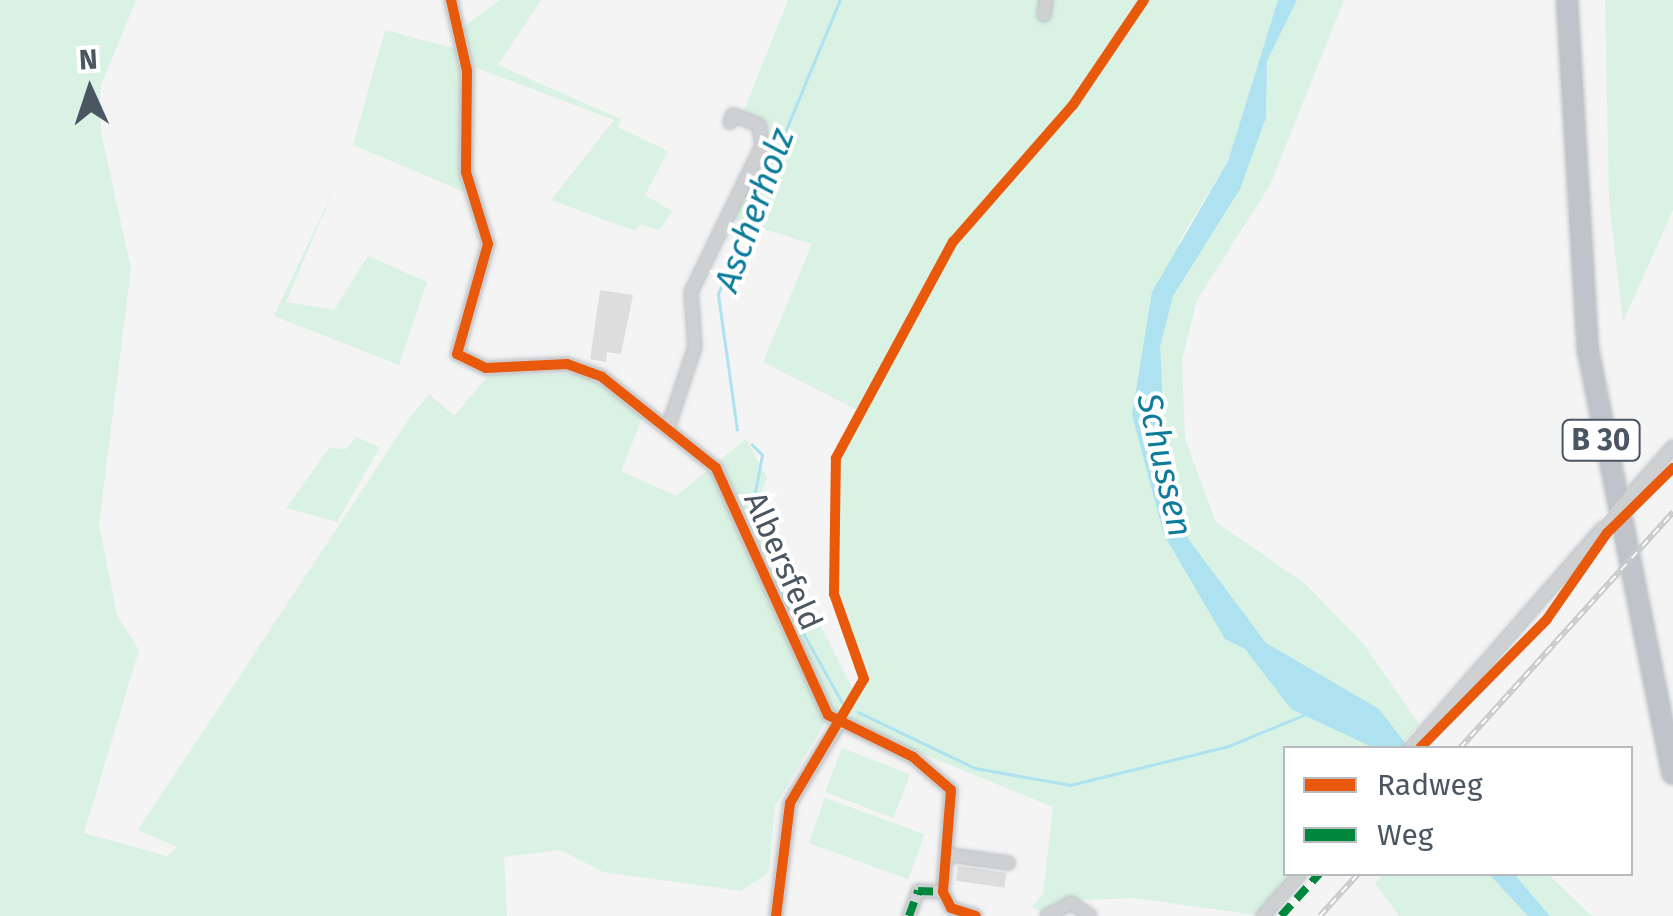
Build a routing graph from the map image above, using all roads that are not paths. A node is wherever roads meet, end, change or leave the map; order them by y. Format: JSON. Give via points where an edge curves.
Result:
{"nodes":[{"id":1,"x":451,"y":0,"type":"edge"},
{"id":2,"x":1575,"y":2,"type":"edge"},
{"id":3,"x":730,"y":122,"type":"dead end"},
{"id":4,"x":669,"y":425,"type":"junction"},
{"id":5,"x":1673,"y":447,"type":"edge"},
{"id":6,"x":1673,"y":717,"type":"edge"},
{"id":7,"x":838,"y":726,"type":"junction"},
{"id":8,"x":1414,"y":745,"type":"edge"},
{"id":9,"x":1673,"y":774,"type":"edge"},
{"id":10,"x":949,"y":854,"type":"junction"},
{"id":11,"x":1008,"y":862,"type":"dead end"},
{"id":12,"x":1298,"y":876,"type":"edge"},
{"id":13,"x":943,"y":892,"type":"junction"},
{"id":14,"x":776,"y":916,"type":"edge"},
{"id":15,"x":909,"y":916,"type":"edge"},
{"id":16,"x":976,"y":916,"type":"edge"},
{"id":17,"x":1047,"y":916,"type":"edge"},
{"id":18,"x":1090,"y":916,"type":"edge"},
{"id":19,"x":1263,"y":916,"type":"edge"}],
"edges":[{"from":1,"to":4,"type":"street","name":"Albersfeld","via":[[467,71],[466,172],[488,244],[457,354],[502,370],[567,364]]},
{"from":2,"to":6,"type":"highway","number":"B 30","via":[[1602,354]]},
{"from":2,"to":9,"type":"highway","number":"B 30","via":[[1575,229],[1598,423]]},
{"from":3,"to":4,"type":"street","via":[[734,115],[759,125],[764,139],[691,292],[695,347]]},
{"from":4,"to":7,"type":"street","name":"Albersfeld","via":[[716,468],[758,578]]},
{"from":5,"to":8,"type":"street","bridge":true},
{"from":7,"to":10,"type":"street","via":[[936,771],[955,809]]},
{"from":7,"to":14,"type":"street","via":[[790,803]]},
{"from":10,"to":11,"type":"street"},
{"from":10,"to":13,"type":"street"},
{"from":12,"to":19,"type":"street"},
{"from":13,"to":15,"type":"street","via":[[918,890]]},
{"from":13,"to":16,"type":"street","via":[[952,908]]},
{"from":17,"to":18,"type":"street","via":[[1070,903]]}]}
